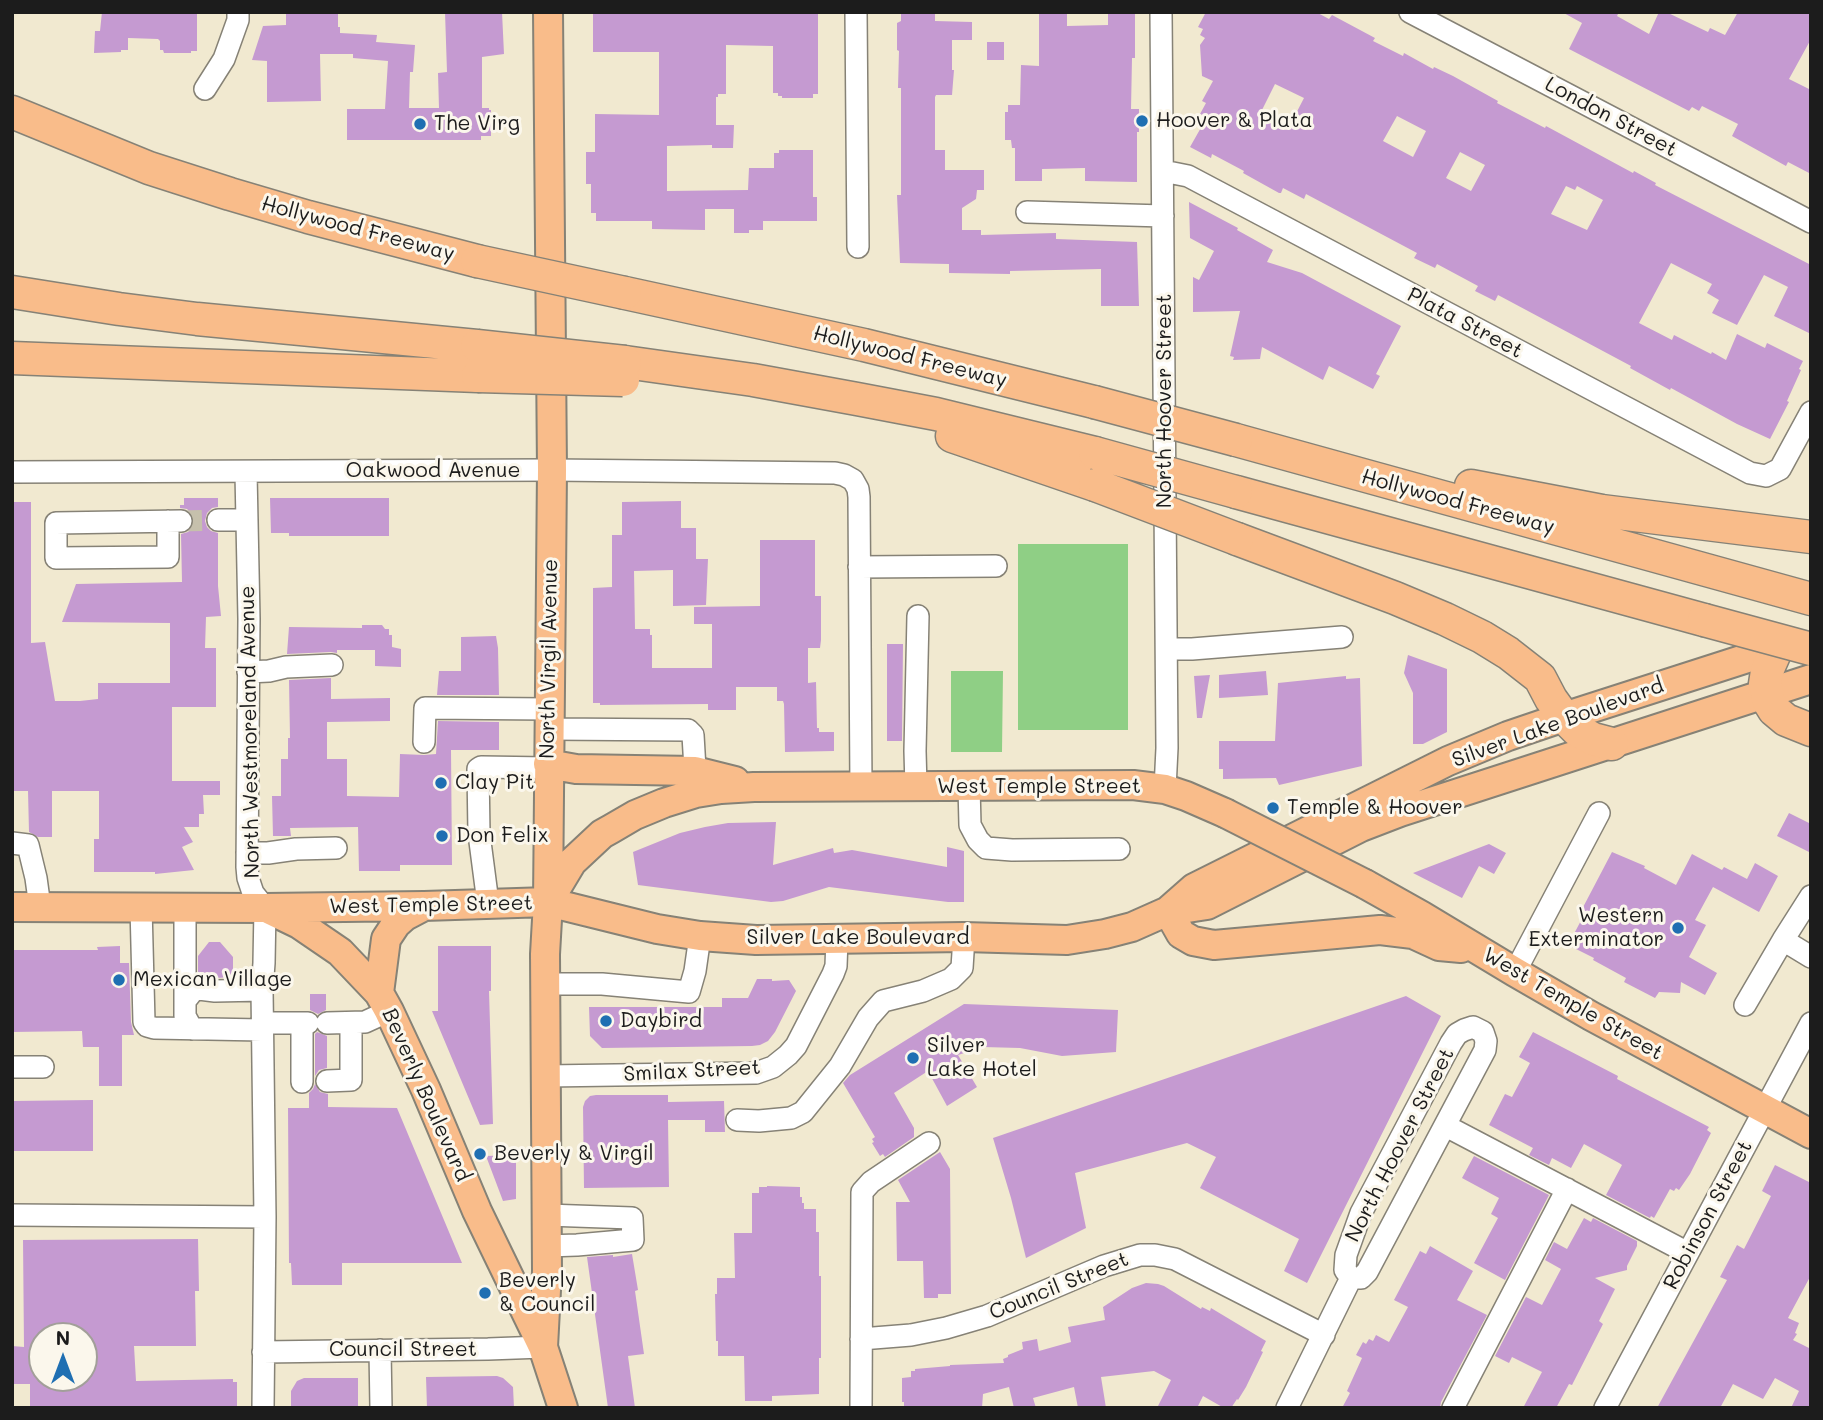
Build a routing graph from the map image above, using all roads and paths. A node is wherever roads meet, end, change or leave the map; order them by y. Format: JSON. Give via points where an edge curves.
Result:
{"nodes":[{"id":1,"x":238,"y":12,"type":"edge"},
{"id":2,"x":548,"y":12,"type":"edge"},
{"id":3,"x":856,"y":12,"type":"edge"},
{"id":4,"x":1161,"y":12,"type":"edge"},
{"id":5,"x":1410,"y":12,"type":"edge"},
{"id":6,"x":205,"y":89,"type":"dead end"},
{"id":7,"x":12,"y":111,"type":"edge"},
{"id":8,"x":1163,"y":171,"type":"junction"},
{"id":9,"x":1027,"y":212,"type":"dead end"},
{"id":10,"x":1163,"y":216,"type":"junction"},
{"id":11,"x":1811,"y":222,"type":"edge"},
{"id":12,"x":858,"y":247,"type":"dead end"},
{"id":13,"x":12,"y":292,"type":"edge"},
{"id":14,"x":12,"y":303,"type":"edge"},
{"id":15,"x":119,"y":309,"type":"junction"},
{"id":16,"x":12,"y":358,"type":"edge"},
{"id":17,"x":477,"y":361,"type":"junction"},
{"id":18,"x":811,"y":390,"type":"junction"},
{"id":19,"x":1811,"y":411,"type":"edge"},
{"id":20,"x":1236,"y":440,"type":"junction"},
{"id":21,"x":552,"y":470,"type":"junction"},
{"id":22,"x":12,"y":472,"type":"edge"},
{"id":23,"x":246,"y":473,"type":"junction"},
{"id":24,"x":218,"y":520,"type":"tunnel mouth"},
{"id":25,"x":247,"y":520,"type":"junction"},
{"id":26,"x":174,"y":521,"type":"joint"},
{"id":27,"x":1811,"y":537,"type":"edge"},
{"id":28,"x":996,"y":566,"type":"dead end"},
{"id":29,"x":859,"y":567,"type":"junction"},
{"id":30,"x":1799,"y":596,"type":"edge"},
{"id":31,"x":918,"y":616,"type":"dead end"},
{"id":32,"x":1342,"y":637,"type":"dead end"},
{"id":33,"x":1811,"y":639,"type":"edge"},
{"id":34,"x":1167,"y":649,"type":"junction"},
{"id":35,"x":1777,"y":649,"type":"junction"},
{"id":36,"x":1811,"y":649,"type":"edge"},
{"id":37,"x":332,"y":665,"type":"dead end"},
{"id":38,"x":248,"y":672,"type":"junction"},
{"id":39,"x":1811,"y":679,"type":"edge"},
{"id":40,"x":1767,"y":694,"type":"junction"},
{"id":41,"x":1564,"y":717,"type":"junction"},
{"id":42,"x":549,"y":719,"type":"junction"},
{"id":43,"x":1811,"y":730,"type":"edge"},
{"id":44,"x":424,"y":742,"type":"dead end"},
{"id":45,"x":1612,"y":744,"type":"junction"},
{"id":46,"x":548,"y":766,"type":"junction"},
{"id":47,"x":695,"y":782,"type":"junction"},
{"id":48,"x":916,"y":786,"type":"junction"},
{"id":49,"x":970,"y":786,"type":"junction"},
{"id":50,"x":861,"y":787,"type":"junction"},
{"id":51,"x":1165,"y":789,"type":"junction"},
{"id":52,"x":1600,"y":813,"type":"dead end"},
{"id":53,"x":12,"y":843,"type":"edge"},
{"id":54,"x":336,"y":848,"type":"dead end"},
{"id":55,"x":1119,"y":849,"type":"dead end"},
{"id":56,"x":247,"y":853,"type":"junction"},
{"id":57,"x":1811,"y":897,"type":"edge"},
{"id":58,"x":548,"y":902,"type":"junction"},
{"id":59,"x":488,"y":903,"type":"junction"},
{"id":60,"x":40,"y":906,"type":"junction"},
{"id":61,"x":186,"y":906,"type":"junction"},
{"id":62,"x":424,"y":906,"type":"junction"},
{"id":63,"x":12,"y":907,"type":"edge"},
{"id":64,"x":141,"y":907,"type":"junction"},
{"id":65,"x":265,"y":908,"type":"junction"},
{"id":66,"x":1168,"y":911,"type":"junction"},
{"id":67,"x":699,"y":936,"type":"junction"},
{"id":68,"x":964,"y":937,"type":"junction"},
{"id":69,"x":836,"y":939,"type":"junction"},
{"id":70,"x":1783,"y":940,"type":"junction"},
{"id":71,"x":1477,"y":950,"type":"junction"},
{"id":72,"x":1811,"y":957,"type":"edge"},
{"id":73,"x":1514,"y":972,"type":"junction"},
{"id":74,"x":545,"y":984,"type":"junction"},
{"id":75,"x":262,"y":990,"type":"junction"},
{"id":76,"x":185,"y":1001,"type":"junction"},
{"id":77,"x":384,"y":1002,"type":"junction"},
{"id":78,"x":1745,"y":1005,"type":"dead end"},
{"id":79,"x":312,"y":1023,"type":"junction"},
{"id":80,"x":351,"y":1023,"type":"junction"},
{"id":81,"x":1811,"y":1023,"type":"edge"},
{"id":82,"x":262,"y":1027,"type":"junction"},
{"id":83,"x":192,"y":1029,"type":"junction"},
{"id":84,"x":12,"y":1067,"type":"edge"},
{"id":85,"x":43,"y":1067,"type":"dead end"},
{"id":86,"x":546,"y":1076,"type":"junction"},
{"id":87,"x":313,"y":1081,"type":"junction"},
{"id":88,"x":263,"y":1083,"type":"junction"},
{"id":89,"x":1764,"y":1110,"type":"junction"},
{"id":90,"x":737,"y":1120,"type":"dead end"},
{"id":91,"x":1446,"y":1126,"type":"junction"},
{"id":92,"x":1811,"y":1134,"type":"edge"},
{"id":93,"x":929,"y":1143,"type":"dead end"},
{"id":94,"x":1567,"y":1189,"type":"junction"},
{"id":95,"x":547,"y":1215,"type":"junction"},
{"id":96,"x":12,"y":1216,"type":"edge"},
{"id":97,"x":265,"y":1217,"type":"junction"},
{"id":98,"x":547,"y":1246,"type":"junction"},
{"id":99,"x":1688,"y":1253,"type":"junction"},
{"id":100,"x":1351,"y":1278,"type":"junction"},
{"id":101,"x":1324,"y":1335,"type":"junction"},
{"id":102,"x":861,"y":1339,"type":"junction"},
{"id":103,"x":543,"y":1347,"type":"junction"},
{"id":104,"x":380,"y":1350,"type":"junction"},
{"id":105,"x":263,"y":1352,"type":"junction"},
{"id":106,"x":559,"y":1403,"type":"edge"},
{"id":107,"x":264,"y":1408,"type":"edge"},
{"id":108,"x":381,"y":1408,"type":"edge"},
{"id":109,"x":861,"y":1408,"type":"edge"},
{"id":110,"x":1287,"y":1408,"type":"edge"},
{"id":111,"x":1453,"y":1408,"type":"edge"},
{"id":112,"x":1605,"y":1408,"type":"edge"}],
"edges":[{"from":1,"to":6,"type":"street","via":[[224,59]]},
{"from":2,"to":21,"type":"main road","name":"North Virgil Avenue"},
{"from":3,"to":12,"type":"street"},
{"from":4,"to":8,"type":"street","name":"North Hoover Street"},
{"from":5,"to":11,"type":"street","name":"London Street"},
{"from":7,"to":20,"type":"highway","name":"Hollywood Freeway","bridge":true,"via":[[149,168],[308,217],[477,261],[864,345]]},
{"from":8,"to":10,"type":"street","name":"North Hoover Street"},
{"from":8,"to":19,"type":"street","name":"Plata Street","via":[[1188,176],[1750,473],[1766,476],[1780,469]]},
{"from":9,"to":10,"type":"street"},
{"from":10,"to":34,"type":"street","name":"North Hoover Street"},
{"from":13,"to":15,"type":"highway"},
{"from":14,"to":15,"type":"street"},
{"from":15,"to":17,"type":"highway"},
{"from":16,"to":17,"type":"highway"},
{"from":17,"to":18,"type":"highway","bridge":true,"via":[[753,380]]},
{"from":18,"to":36,"type":"highway","bridge":true,"via":[[936,414],[1095,453]]},
{"from":18,"to":41,"type":"highway","bridge":true,"via":[[1095,485],[1445,619],[1508,653],[1540,678]]},
{"from":20,"to":27,"type":"highway","via":[[1602,511]]},
{"from":20,"to":30,"type":"highway","name":"Hollywood Freeway"},
{"from":21,"to":23,"type":"street","name":"Oakwood Avenue"},
{"from":21,"to":29,"type":"street","name":"Oakwood Avenue","via":[[835,473],[853,480],[858,489]]},
{"from":21,"to":42,"type":"main road","name":"North Virgil Avenue"},
{"from":22,"to":23,"type":"street","name":"Oakwood Avenue"},
{"from":23,"to":25,"type":"street","name":"North Westmoreland Avenue"},
{"from":24,"to":25,"type":"street"},
{"from":25,"to":38,"type":"street","name":"North Westmoreland Avenue"},
{"from":26,"to":26,"type":"street","via":[[56,523],[56,558],[169,557]]},
{"from":28,"to":29,"type":"street"},
{"from":29,"to":50,"type":"street"},
{"from":31,"to":48,"type":"street"},
{"from":32,"to":34,"type":"street"},
{"from":33,"to":35,"type":"main road","name":"Silver Lake Boulevard"},
{"from":34,"to":51,"type":"street","name":"North Hoover Street"},
{"from":35,"to":40,"type":"highway","via":[[1767,671]]},
{"from":35,"to":41,"type":"main road","name":"Silver Lake Boulevard"},
{"from":37,"to":38,"type":"street"},
{"from":38,"to":56,"type":"street","name":"North Westmoreland Avenue"},
{"from":39,"to":40,"type":"main road","name":"Silver Lake Boulevard"},
{"from":40,"to":43,"type":"highway","via":[[1774,710],[1786,720]]},
{"from":40,"to":45,"type":"main road","name":"Silver Lake Boulevard"},
{"from":41,"to":45,"type":"highway","via":[[1577,730]]},
{"from":41,"to":66,"type":"main road","name":"Silver Lake Boulevard","via":[[1448,761],[1194,888]]},
{"from":42,"to":44,"type":"street","via":[[425,708]]},
{"from":42,"to":46,"type":"main road","name":"North Virgil Avenue"},
{"from":42,"to":47,"type":"street","via":[[688,730],[693,735]]},
{"from":45,"to":66,"type":"main road","name":"Silver Lake Boulevard","via":[[1400,812],[1207,905]]},
{"from":46,"to":47,"type":"main road"},
{"from":46,"to":58,"type":"main road","name":"North Virgil Avenue"},
{"from":46,"to":59,"type":"street","via":[[478,769]]},
{"from":47,"to":50,"type":"main road","name":"West Temple Street","via":[[721,789]]},
{"from":47,"to":58,"type":"main road","name":"West Temple Street","via":[[602,834],[572,862]]},
{"from":48,"to":49,"type":"main road","name":"West Temple Street"},
{"from":48,"to":50,"type":"main road","name":"West Temple Street"},
{"from":49,"to":51,"type":"main road","name":"West Temple Street","via":[[1133,785]]},
{"from":49,"to":55,"type":"street","via":[[970,825],[986,848]]},
{"from":51,"to":71,"type":"main road","name":"West Temple Street","bridge":true,"via":[[1225,813],[1365,884]]},
{"from":52,"to":73,"type":"street"},
{"from":53,"to":60,"type":"street","via":[[28,845]]},
{"from":54,"to":56,"type":"street"},
{"from":56,"to":65,"type":"street","name":"North Westmoreland Avenue","via":[[248,878]]},
{"from":57,"to":70,"type":"street"},
{"from":58,"to":59,"type":"main road","name":"West Temple Street"},
{"from":58,"to":67,"type":"main road","name":"Silver Lake Boulevard"},
{"from":58,"to":74,"type":"main road","name":"North Virgil Avenue"},
{"from":59,"to":62,"type":"main road","name":"West Temple Street"},
{"from":60,"to":63,"type":"main road","name":"Beverly Boulevard"},
{"from":60,"to":64,"type":"main road","name":"Beverly Boulevard"},
{"from":61,"to":64,"type":"main road","name":"Beverly Boulevard"},
{"from":61,"to":65,"type":"main road","name":"Beverly Boulevard"},
{"from":61,"to":76,"type":"street"},
{"from":62,"to":65,"type":"main road","name":"West Temple Street"},
{"from":62,"to":77,"type":"main road","via":[[405,916],[386,939]]},
{"from":64,"to":83,"type":"street","via":[[144,1022],[154,1028]]},
{"from":65,"to":75,"type":"street","name":"North Westmoreland Avenue"},
{"from":65,"to":77,"type":"main road","name":"Beverly Boulevard","via":[[330,944]]},
{"from":66,"to":68,"type":"main road","name":"Silver Lake Boulevard","via":[[1132,927],[1066,940]]},
{"from":66,"to":71,"type":"main road","via":[[1181,934],[1214,945],[1380,930],[1413,934],[1439,946]]},
{"from":67,"to":69,"type":"main road","name":"Silver Lake Boulevard"},
{"from":67,"to":74,"type":"street","via":[[689,992]]},
{"from":68,"to":69,"type":"main road","name":"Silver Lake Boulevard"},
{"from":68,"to":90,"type":"street","via":[[962,968],[951,979],[923,992],[883,1001],[803,1112],[791,1118]]},
{"from":69,"to":86,"type":"street","name":"Smilax Street","via":[[834,974],[796,1046],[773,1067],[756,1073]]},
{"from":70,"to":72,"type":"street"},
{"from":70,"to":78,"type":"street"},
{"from":71,"to":73,"type":"main road","name":"West Temple Street"},
{"from":73,"to":89,"type":"main road","name":"West Temple Street"},
{"from":74,"to":86,"type":"main road","name":"North Virgil Avenue"},
{"from":75,"to":76,"type":"street","via":[[199,989]]},
{"from":75,"to":82,"type":"street","name":"North Westmoreland Avenue"},
{"from":76,"to":83,"type":"street","via":[[185,1016]]},
{"from":77,"to":80,"type":"street","via":[[365,1022]]},
{"from":77,"to":103,"type":"main road","name":"Beverly Boulevard"},
{"from":79,"to":80,"type":"street"},
{"from":79,"to":82,"type":"street"},
{"from":79,"to":87,"type":"street"},
{"from":80,"to":87,"type":"street","via":[[351,1080]]},
{"from":81,"to":89,"type":"street","name":"Robinson Street"},
{"from":82,"to":83,"type":"street"},
{"from":82,"to":88,"type":"street","name":"North Westmoreland Avenue"},
{"from":84,"to":85,"type":"street"},
{"from":86,"to":95,"type":"main road","name":"North Virgil Avenue"},
{"from":87,"to":88,"type":"street"},
{"from":88,"to":97,"type":"street","name":"North Westmoreland Avenue"},
{"from":89,"to":92,"type":"main road","name":"West Temple Street"},
{"from":89,"to":99,"type":"street","name":"Robinson Street"},
{"from":91,"to":94,"type":"street"},
{"from":91,"to":100,"type":"street","name":"North Hoover Street","via":[[1367,1272],[1361,1278]]},
{"from":91,"to":100,"type":"street","name":"North Hoover Street","via":[[1485,1050],[1483,1032],[1473,1027],[1457,1034],[1451,1043],[1361,1213],[1346,1255],[1345,1270]]},
{"from":93,"to":102,"type":"street","via":[[862,1192]]},
{"from":94,"to":99,"type":"street"},
{"from":94,"to":111,"type":"street"},
{"from":95,"to":98,"type":"main road","name":"North Virgil Avenue"},
{"from":95,"to":98,"type":"street","via":[[632,1218],[633,1240]]},
{"from":96,"to":97,"type":"street"},
{"from":97,"to":105,"type":"street","name":"North Westmoreland Avenue"},
{"from":98,"to":103,"type":"main road","name":"North Virgil Avenue"},
{"from":99,"to":112,"type":"street","name":"Robinson Street"},
{"from":100,"to":101,"type":"street","name":"North Hoover Street"},
{"from":101,"to":102,"type":"street","name":"Council Street","via":[[1175,1259],[1140,1255],[986,1316],[911,1335]]},
{"from":101,"to":110,"type":"street","name":"North Hoover Street"},
{"from":102,"to":109,"type":"street"},
{"from":103,"to":104,"type":"street","name":"Council Street"},
{"from":103,"to":106,"type":"main road","name":"Beverly Boulevard"},
{"from":104,"to":105,"type":"street","name":"Council Street"},
{"from":104,"to":108,"type":"street"},
{"from":105,"to":107,"type":"street","name":"North Westmoreland Avenue"}]}
